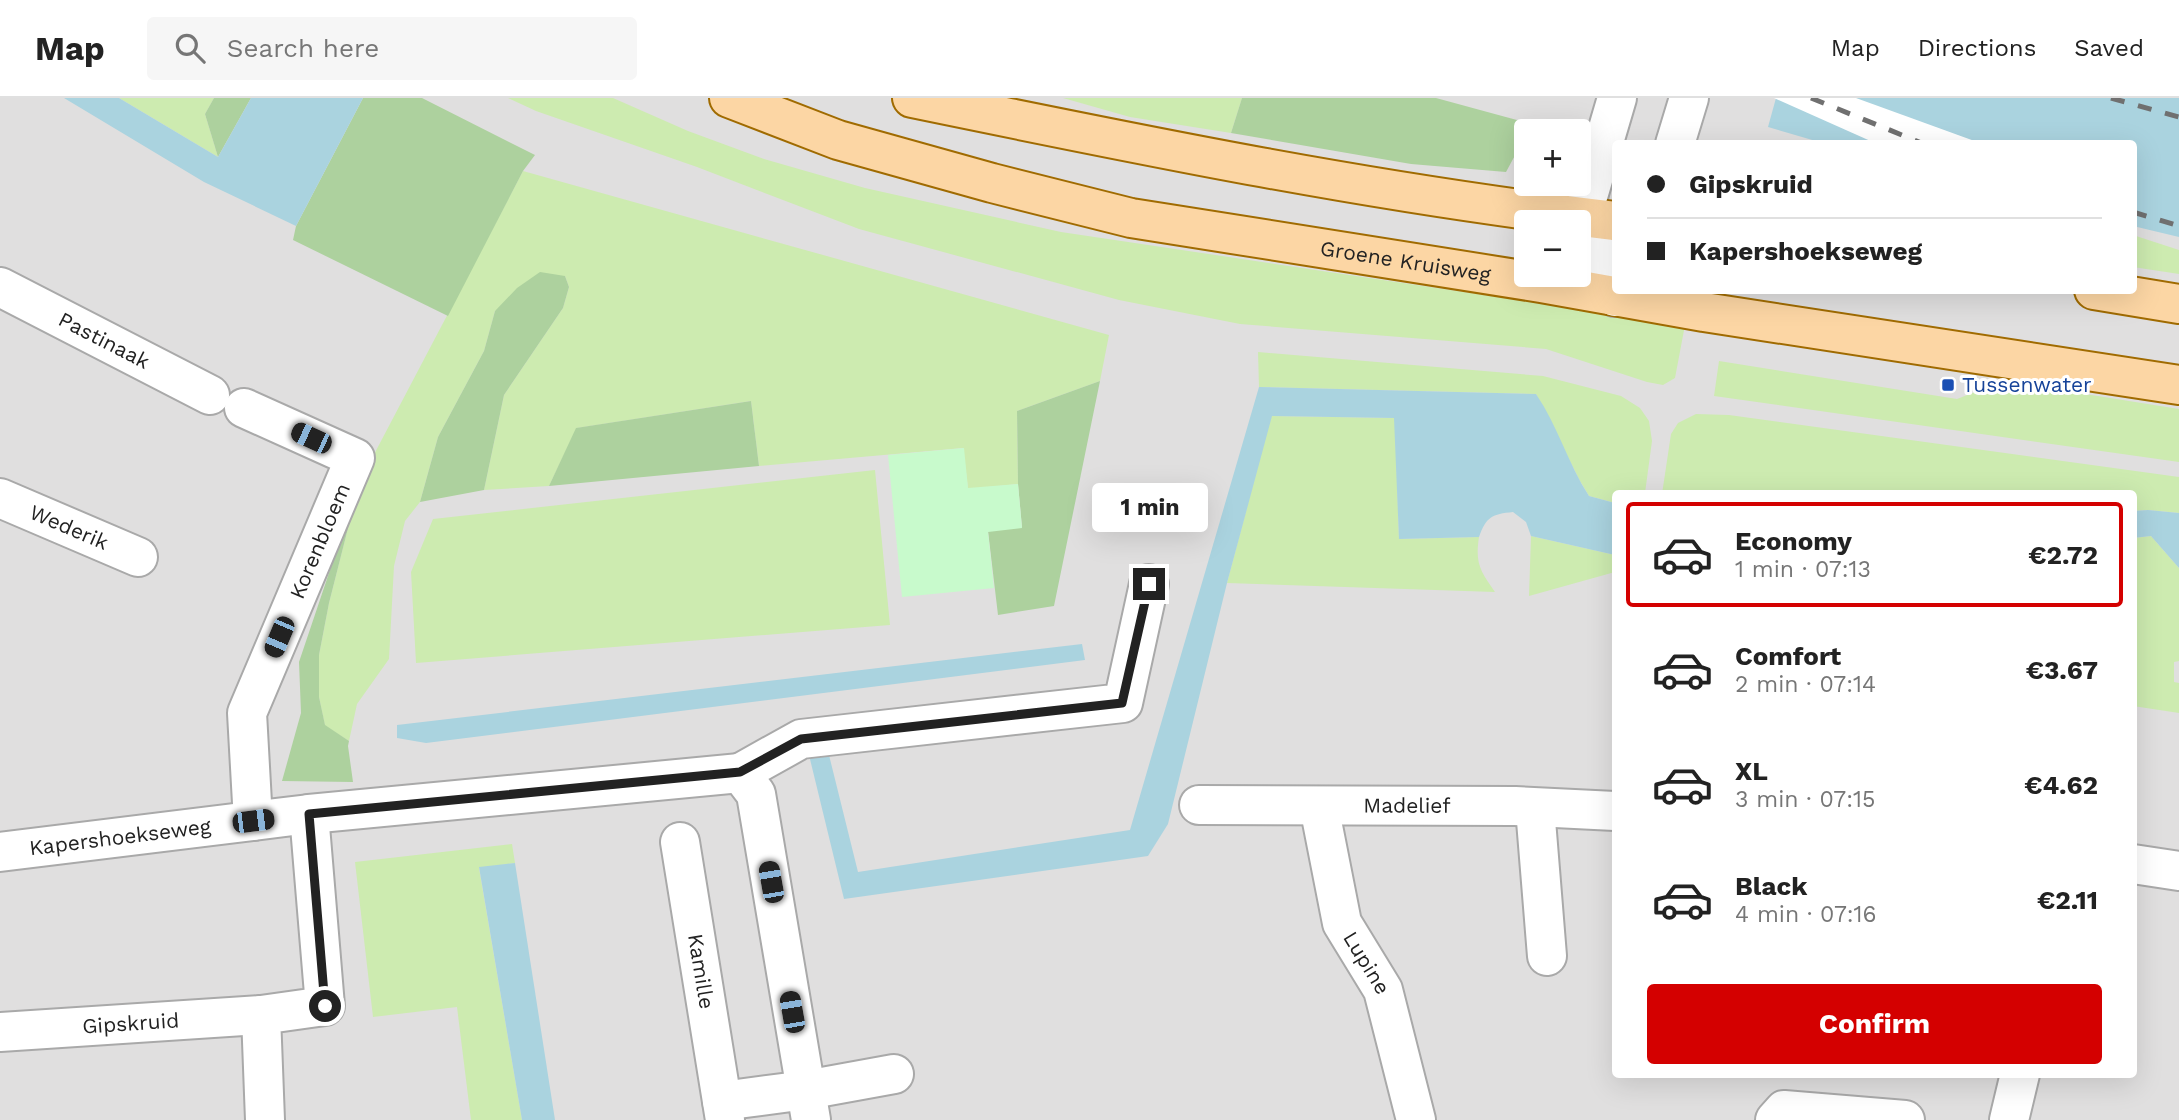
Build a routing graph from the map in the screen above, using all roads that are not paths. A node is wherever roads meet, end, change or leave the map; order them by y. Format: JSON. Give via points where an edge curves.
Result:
{"nodes":[{"id":1,"x":729,"y":98,"type":"edge"},
{"id":2,"x":912,"y":98,"type":"edge"},
{"id":3,"x":1617,"y":98,"type":"edge"},
{"id":4,"x":1689,"y":98,"type":"edge"},
{"id":5,"x":1676,"y":140,"type":"edge"},
{"id":6,"x":1599,"y":219,"type":"edge"},
{"id":7,"x":1612,"y":276,"type":"edge"},
{"id":8,"x":0,"y":287,"type":"edge"},
{"id":9,"x":1612,"y":293,"type":"edge"},
{"id":10,"x":1616,"y":294,"type":"edge"},
{"id":11,"x":2118,"y":294,"type":"edge"},
{"id":12,"x":2179,"y":304,"type":"edge"},
{"id":13,"x":2179,"y":385,"type":"edge"},
{"id":14,"x":227,"y":401,"type":"joint"},
{"id":15,"x":0,"y":498,"type":"edge"},
{"id":16,"x":138,"y":557,"type":"dead end"},
{"id":17,"x":1149,"y":584,"type":"dead end"},
{"id":18,"x":740,"y":772,"type":"junction"},
{"id":19,"x":1199,"y":805,"type":"dead end"},
{"id":20,"x":1319,"y":806,"type":"junction"},
{"id":21,"x":1535,"y":808,"type":"junction"},
{"id":22,"x":1612,"y":811,"type":"edge"},
{"id":23,"x":309,"y":814,"type":"junction"},
{"id":24,"x":253,"y":821,"type":"junction"},
{"id":25,"x":680,"y":842,"type":"dead end"},
{"id":26,"x":0,"y":852,"type":"edge"},
{"id":27,"x":2137,"y":865,"type":"edge"},
{"id":28,"x":2179,"y":871,"type":"edge"},
{"id":29,"x":1547,"y":956,"type":"dead end"},
{"id":30,"x":261,"y":1016,"type":"junction"},
{"id":31,"x":0,"y":1032,"type":"edge"},
{"id":32,"x":894,"y":1074,"type":"dead end"},
{"id":33,"x":2019,"y":1078,"type":"edge"},
{"id":34,"x":808,"y":1105,"type":"edge"},
{"id":35,"x":724,"y":1111,"type":"edge"},
{"id":36,"x":264,"y":1120,"type":"edge"},
{"id":37,"x":1416,"y":1120,"type":"edge"},
{"id":38,"x":1775,"y":1120,"type":"edge"},
{"id":39,"x":1905,"y":1120,"type":"edge"},
{"id":40,"x":2009,"y":1120,"type":"edge"}],
"edges":[{"from":1,"to":9,"type":"main road","name":"Groene Kruisweg","via":[[838,139],[1132,218]]},
{"from":2,"to":6,"type":"main road","via":[[1147,147],[1455,200]]},
{"from":3,"to":6,"type":"street"},
{"from":4,"to":5,"type":"street"},
{"from":6,"to":7,"type":"street"},
{"from":8,"to":14,"type":"street","name":"Pastinaak"},
{"from":10,"to":13,"type":"main road","name":"Groene Kruisweg"},
{"from":11,"to":12,"type":"main road"},
{"from":14,"to":24,"type":"street","name":"Korenbloem","via":[[355,458],[247,713]]},
{"from":15,"to":16,"type":"street","name":"Wederik"},
{"from":17,"to":18,"type":"street","name":"Kapershoekseweg","via":[[1122,703],[801,739]]},
{"from":18,"to":23,"type":"street","name":"Kapershoekseweg"},
{"from":18,"to":34,"type":"street","via":[[756,794]]},
{"from":19,"to":20,"type":"street","name":"Madelief"},
{"from":20,"to":21,"type":"street","name":"Madelief"},
{"from":20,"to":37,"type":"street","name":"Lupine","via":[[1342,923],[1383,990]]},
{"from":21,"to":22,"type":"street","name":"Madelief"},
{"from":21,"to":29,"type":"street"},
{"from":23,"to":24,"type":"street","name":"Kapershoekseweg"},
{"from":23,"to":30,"type":"street","name":"Gipskruid","via":[[325,1006]]},
{"from":24,"to":26,"type":"street","name":"Kapershoekseweg"},
{"from":25,"to":35,"type":"street","name":"Kamille"},
{"from":27,"to":28,"type":"street"},
{"from":30,"to":31,"type":"street","name":"Gipskruid"},
{"from":30,"to":36,"type":"street"},
{"from":32,"to":34,"type":"street","name":"Kamille"},
{"from":33,"to":40,"type":"street"},
{"from":34,"to":35,"type":"street","name":"Kamille"},
{"from":38,"to":39,"type":"street","via":[[1784,1110]]}]}
